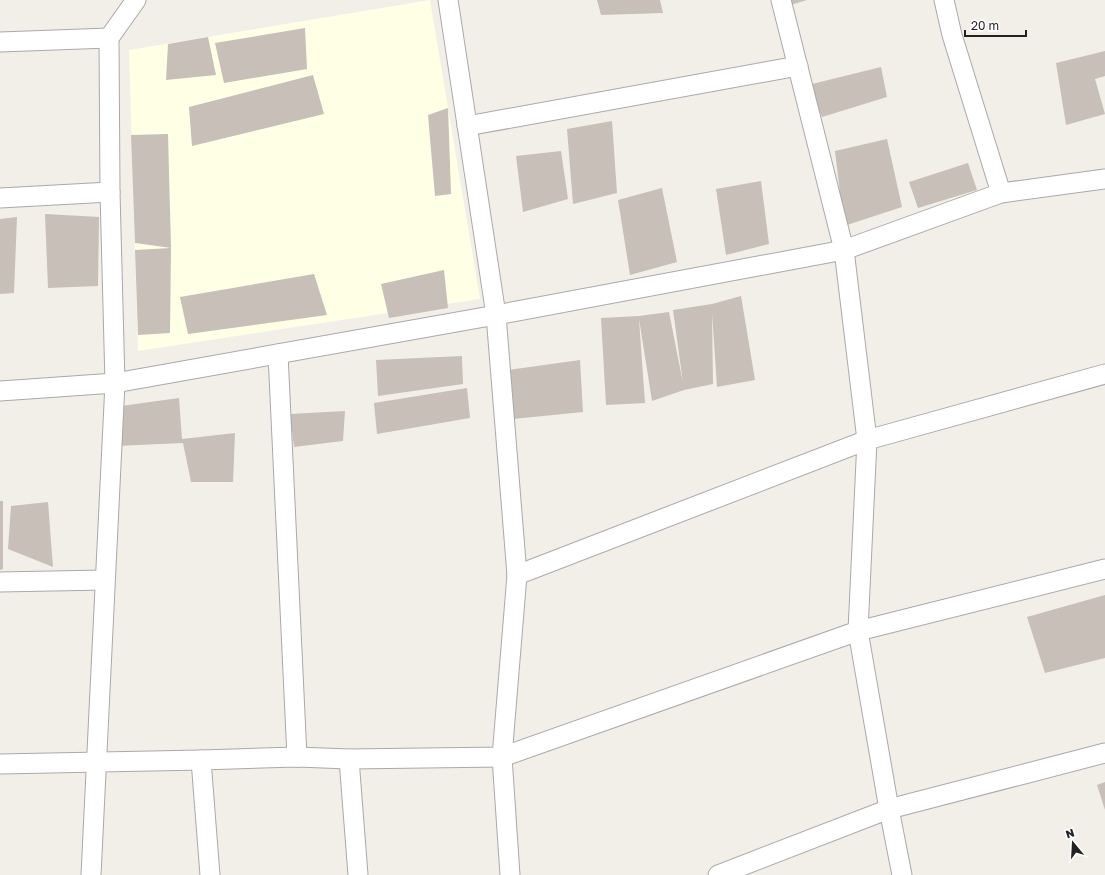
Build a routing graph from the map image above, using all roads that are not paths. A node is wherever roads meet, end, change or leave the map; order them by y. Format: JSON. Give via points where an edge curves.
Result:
{"nodes":[{"id":1,"x":136,"y":0,"type":"edge"},
{"id":2,"x":448,"y":0,"type":"edge"},
{"id":3,"x":781,"y":0,"type":"edge"},
{"id":4,"x":944,"y":0,"type":"edge"},
{"id":5,"x":109,"y":38,"type":"junction"},
{"id":6,"x":0,"y":42,"type":"edge"},
{"id":7,"x":798,"y":66,"type":"junction"},
{"id":8,"x":467,"y":126,"type":"junction"},
{"id":9,"x":1105,"y":179,"type":"edge"},
{"id":10,"x":110,"y":192,"type":"junction"},
{"id":11,"x":1001,"y":193,"type":"junction"},
{"id":12,"x":0,"y":198,"type":"edge"},
{"id":13,"x":844,"y":250,"type":"junction"},
{"id":14,"x":496,"y":315,"type":"junction"},
{"id":15,"x":278,"y":354,"type":"junction"},
{"id":16,"x":1105,"y":374,"type":"edge"},
{"id":17,"x":115,"y":383,"type":"junction"},
{"id":18,"x":0,"y":391,"type":"edge"},
{"id":19,"x":867,"y":440,"type":"junction"},
{"id":20,"x":1105,"y":569,"type":"edge"},
{"id":21,"x":517,"y":575,"type":"junction"},
{"id":22,"x":106,"y":580,"type":"junction"},
{"id":23,"x":0,"y":582,"type":"edge"},
{"id":24,"x":858,"y":631,"type":"junction"},
{"id":25,"x":1105,"y":753,"type":"edge"},
{"id":26,"x":297,"y":757,"type":"junction"},
{"id":27,"x":502,"y":758,"type":"junction"},
{"id":28,"x":349,"y":759,"type":"junction"},
{"id":29,"x":201,"y":760,"type":"junction"},
{"id":30,"x":96,"y":762,"type":"junction"},
{"id":31,"x":0,"y":764,"type":"edge"},
{"id":32,"x":889,"y":809,"type":"junction"},
{"id":33,"x":91,"y":875,"type":"edge"},
{"id":34,"x":210,"y":875,"type":"edge"},
{"id":35,"x":358,"y":875,"type":"edge"},
{"id":36,"x":510,"y":875,"type":"edge"},
{"id":37,"x":721,"y":875,"type":"edge"},
{"id":38,"x":902,"y":875,"type":"edge"}],
"edges":[{"from":1,"to":5,"type":"street"},
{"from":2,"to":8,"type":"street"},
{"from":3,"to":7,"type":"street"},
{"from":4,"to":11,"type":"street","via":[[952,35]]},
{"from":5,"to":6,"type":"street"},
{"from":5,"to":10,"type":"street"},
{"from":7,"to":8,"type":"street"},
{"from":7,"to":13,"type":"street"},
{"from":8,"to":14,"type":"street"},
{"from":9,"to":11,"type":"street"},
{"from":10,"to":12,"type":"street"},
{"from":10,"to":17,"type":"street"},
{"from":11,"to":13,"type":"street"},
{"from":13,"to":14,"type":"street"},
{"from":13,"to":19,"type":"street"},
{"from":14,"to":15,"type":"street"},
{"from":14,"to":21,"type":"street"},
{"from":15,"to":17,"type":"street"},
{"from":15,"to":26,"type":"street"},
{"from":16,"to":19,"type":"street"},
{"from":17,"to":18,"type":"street"},
{"from":17,"to":22,"type":"street"},
{"from":19,"to":21,"type":"street"},
{"from":19,"to":24,"type":"street"},
{"from":20,"to":24,"type":"street"},
{"from":21,"to":27,"type":"street"},
{"from":22,"to":23,"type":"street"},
{"from":22,"to":30,"type":"street"},
{"from":24,"to":27,"type":"street"},
{"from":24,"to":32,"type":"street"},
{"from":25,"to":32,"type":"street"},
{"from":26,"to":28,"type":"street"},
{"from":26,"to":29,"type":"street"},
{"from":27,"to":28,"type":"street"},
{"from":27,"to":36,"type":"street"},
{"from":28,"to":35,"type":"street"},
{"from":29,"to":30,"type":"street"},
{"from":29,"to":34,"type":"street"},
{"from":30,"to":31,"type":"street"},
{"from":30,"to":33,"type":"street"},
{"from":32,"to":37,"type":"street"},
{"from":32,"to":38,"type":"street"}]}
